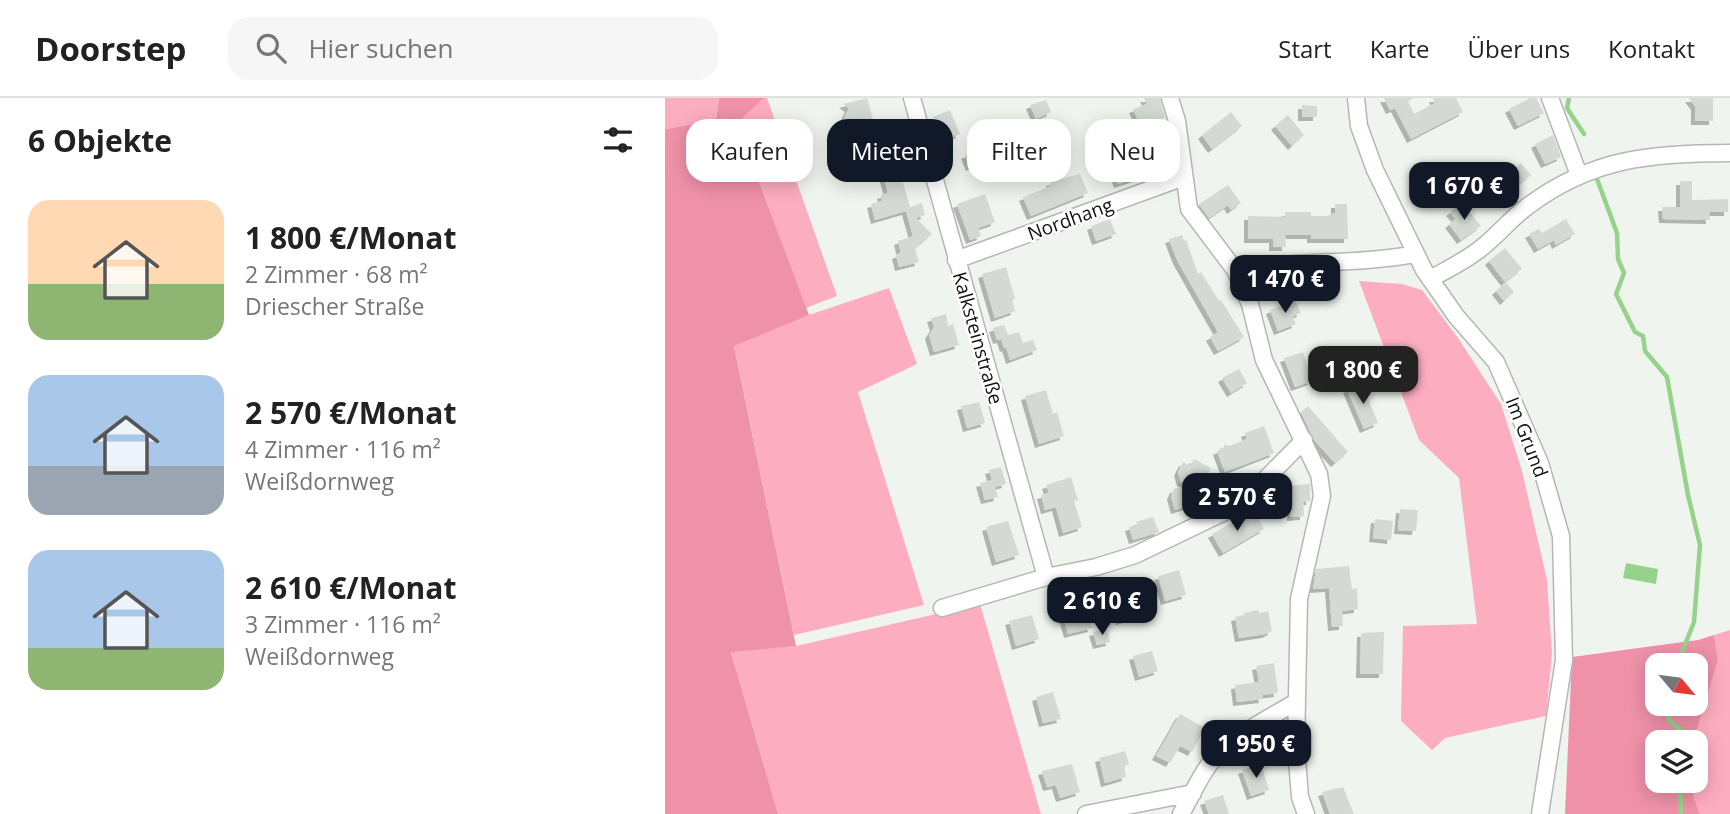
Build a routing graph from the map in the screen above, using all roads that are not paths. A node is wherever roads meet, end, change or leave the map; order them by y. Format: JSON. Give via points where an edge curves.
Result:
{"nodes":[{"id":1,"x":912,"y":98,"type":"edge"},
{"id":2,"x":1170,"y":98,"type":"edge"},
{"id":3,"x":1356,"y":98,"type":"edge"},
{"id":4,"x":1550,"y":98,"type":"edge"},
{"id":5,"x":1730,"y":153,"type":"edge"},
{"id":6,"x":1579,"y":175,"type":"junction"},
{"id":7,"x":1184,"y":177,"type":"junction"},
{"id":8,"x":1416,"y":254,"type":"junction"},
{"id":9,"x":956,"y":260,"type":"junction"},
{"id":10,"x":1235,"y":270,"type":"junction"},
{"id":11,"x":1430,"y":279,"type":"junction"},
{"id":12,"x":1304,"y":440,"type":"junction"},
{"id":13,"x":1046,"y":577,"type":"junction"},
{"id":14,"x":942,"y":608,"type":"dead end"},
{"id":15,"x":1296,"y":702,"type":"junction"},
{"id":16,"x":1193,"y":793,"type":"junction"},
{"id":17,"x":1086,"y":814,"type":"edge"},
{"id":18,"x":1181,"y":814,"type":"edge"},
{"id":19,"x":1306,"y":814,"type":"edge"},
{"id":20,"x":1540,"y":814,"type":"edge"}],
"edges":[{"from":1,"to":9,"type":"street","name":"Kalksteinstraße"},
{"from":2,"to":7,"type":"street"},
{"from":3,"to":8,"type":"street","name":"Im Grund","via":[[1359,126],[1375,170]]},
{"from":4,"to":6,"type":"street"},
{"from":5,"to":6,"type":"street","via":[[1631,159]]},
{"from":6,"to":11,"type":"street","via":[[1527,206],[1479,250]]},
{"from":7,"to":9,"type":"street","name":"Nordhang"},
{"from":7,"to":10,"type":"street","via":[[1189,209]]},
{"from":8,"to":10,"type":"street"},
{"from":8,"to":11,"type":"street","name":"Im Grund"},
{"from":9,"to":13,"type":"street","name":"Kalksteinstraße"},
{"from":10,"to":12,"type":"street","via":[[1250,304],[1264,360]]},
{"from":11,"to":20,"type":"street","name":"Im Grund","via":[[1496,362],[1540,463],[1561,536],[1564,660]]},
{"from":12,"to":13,"type":"street","via":[[1241,504],[1136,555]]},
{"from":12,"to":15,"type":"street","via":[[1319,474],[1322,496],[1299,599]]},
{"from":13,"to":14,"type":"street"},
{"from":15,"to":16,"type":"street","via":[[1221,751]]},
{"from":15,"to":19,"type":"street","via":[[1300,797]]},
{"from":16,"to":17,"type":"street"},
{"from":16,"to":18,"type":"street"}]}
